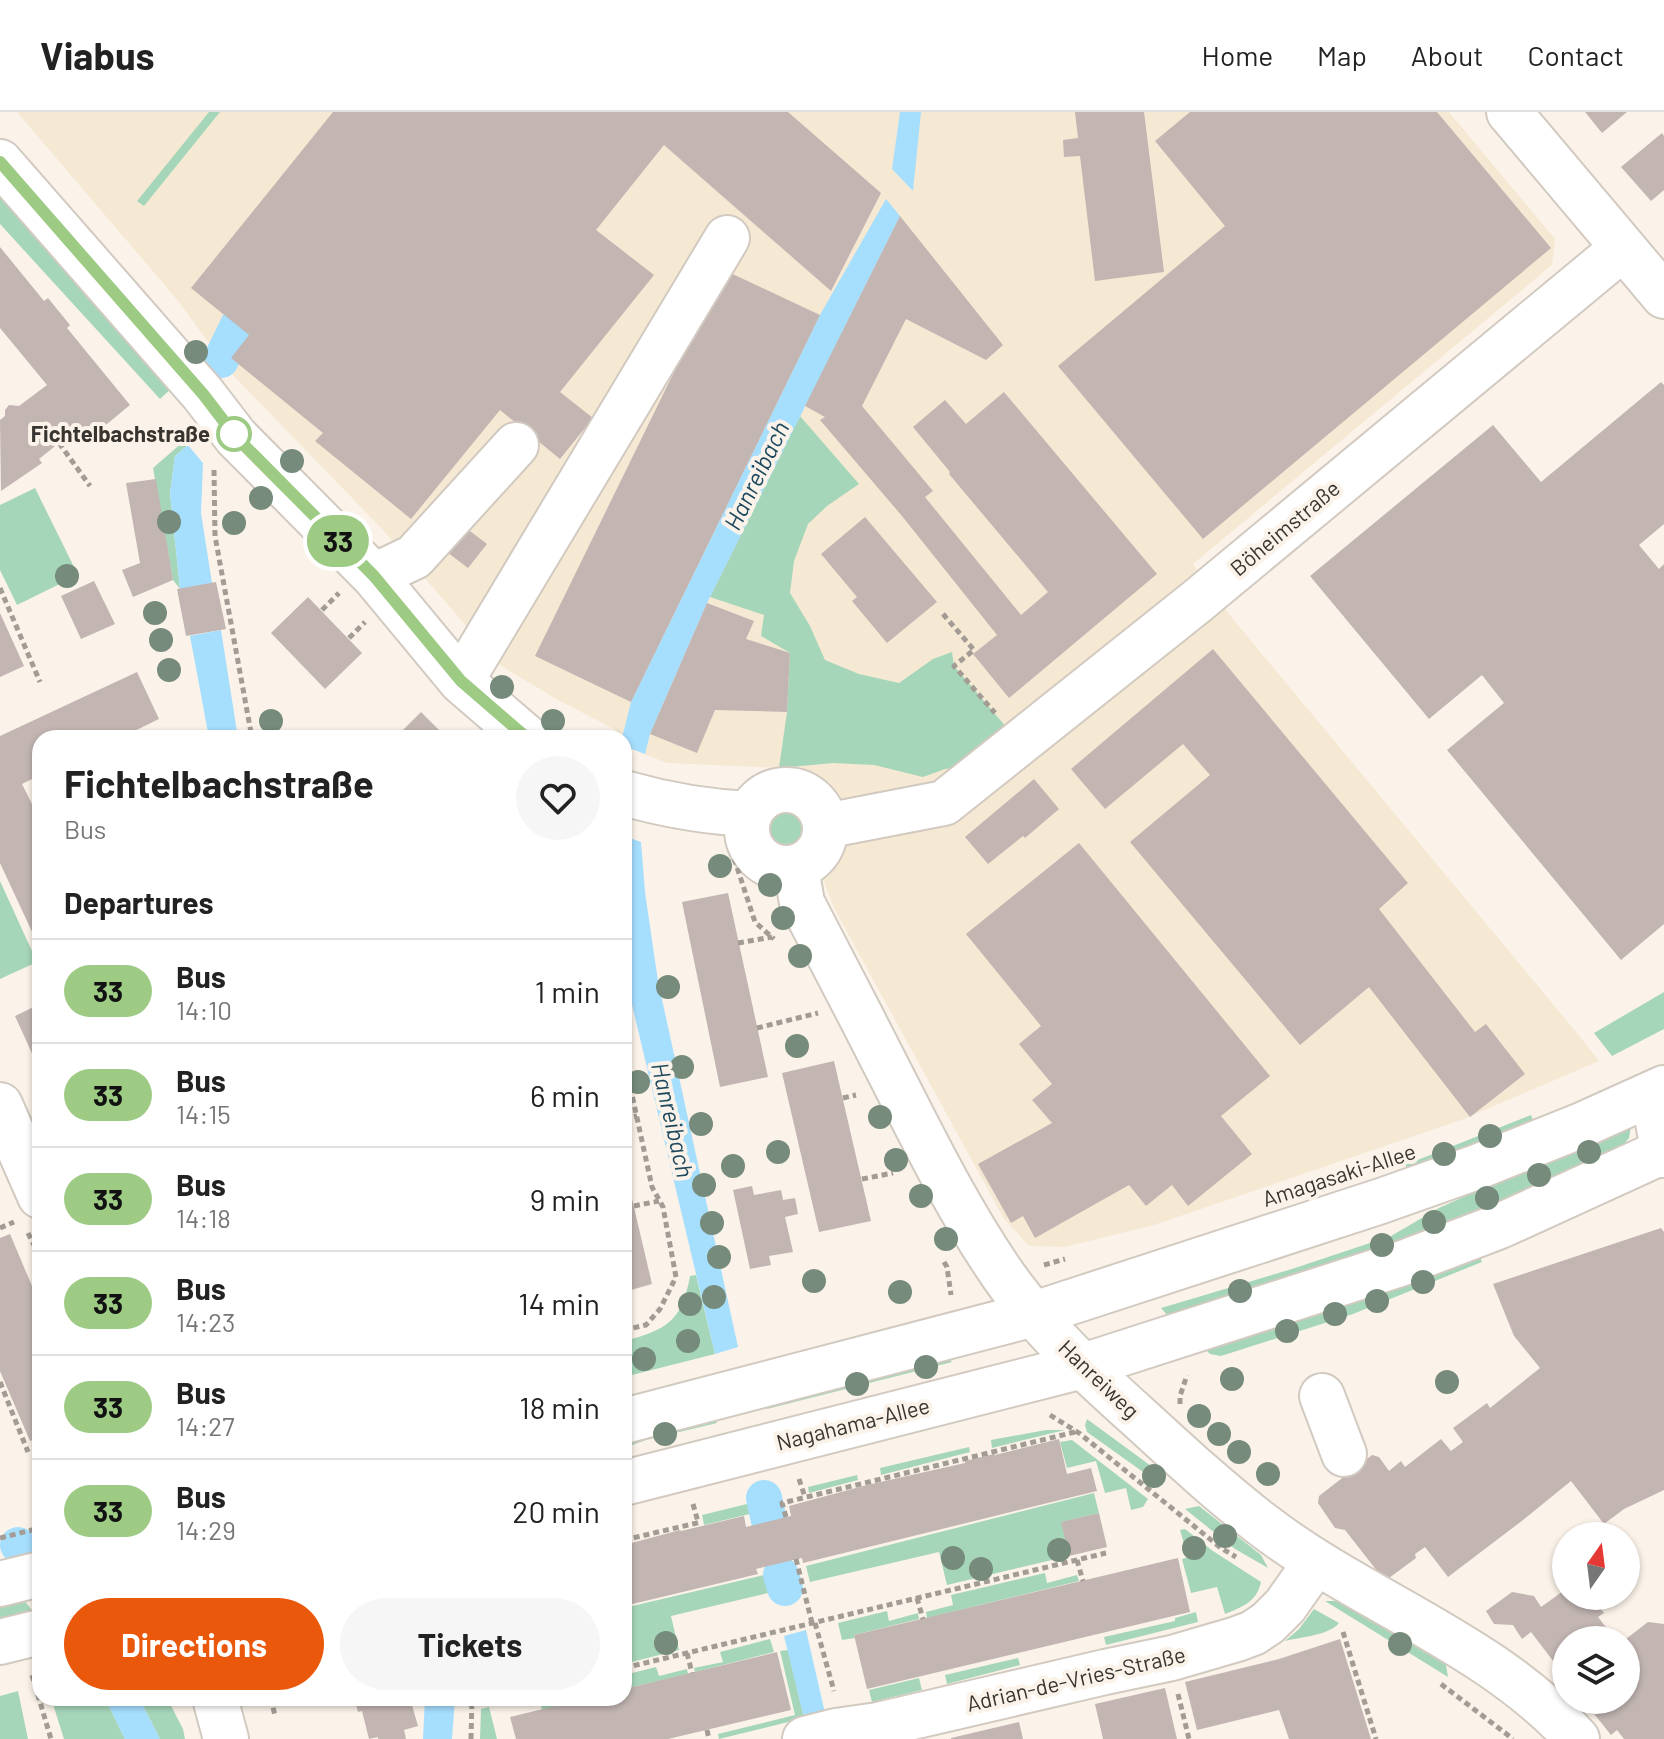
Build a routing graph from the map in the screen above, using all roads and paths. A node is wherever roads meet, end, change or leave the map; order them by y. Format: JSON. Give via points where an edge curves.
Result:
{"nodes":[{"id":1,"x":1509,"y":112,"type":"edge"},
{"id":2,"x":0,"y":162,"type":"edge"},
{"id":3,"x":727,"y":238,"type":"dead end"},
{"id":4,"x":1623,"y":248,"type":"junction"},
{"id":5,"x":1664,"y":296,"type":"edge"},
{"id":6,"x":236,"y":437,"type":"junction"},
{"id":7,"x":59,"y":443,"type":"dead end"},
{"id":8,"x":516,"y":445,"type":"dead end"},
{"id":9,"x":90,"y":486,"type":"dead end"},
{"id":10,"x":0,"y":588,"type":"edge"},
{"id":11,"x":363,"y":594,"type":"junction"},
{"id":12,"x":322,"y":610,"type":"dead end"},
{"id":13,"x":943,"y":614,"type":"dead end"},
{"id":14,"x":349,"y":638,"type":"dead end"},
{"id":15,"x":461,"y":681,"type":"junction"},
{"id":16,"x":40,"y":682,"type":"dead end"},
{"id":17,"x":251,"y":730,"type":"edge"},
{"id":18,"x":518,"y":730,"type":"edge"},
{"id":19,"x":1020,"y":743,"type":"junction"},
{"id":20,"x":639,"y":797,"type":"edge"},
{"id":21,"x":814,"y":810,"type":"junction"},
{"id":22,"x":738,"y":813,"type":"junction"},
{"id":23,"x":796,"y":867,"type":"junction"},
{"id":24,"x":755,"y":922,"type":"dead end"},
{"id":25,"x":772,"y":937,"type":"dead end"},
{"id":26,"x":738,"y":943,"type":"dead end"},
{"id":27,"x":821,"y":1012,"type":"dead end"},
{"id":28,"x":757,"y":1028,"type":"dead end"},
{"id":29,"x":1664,"y":1088,"type":"edge"},
{"id":30,"x":632,"y":1094,"type":"edge"},
{"id":31,"x":857,"y":1094,"type":"dead end"},
{"id":32,"x":843,"y":1098,"type":"dead end"},
{"id":33,"x":0,"y":1105,"type":"edge"},
{"id":34,"x":637,"y":1116,"type":"junction"},
{"id":35,"x":632,"y":1117,"type":"edge"},
{"id":36,"x":1664,"y":1144,"type":"edge"},
{"id":37,"x":893,"y":1173,"type":"dead end"},
{"id":38,"x":32,"y":1178,"type":"edge"},
{"id":39,"x":862,"y":1179,"type":"dead end"},
{"id":40,"x":659,"y":1201,"type":"junction"},
{"id":41,"x":634,"y":1206,"type":"dead end"},
{"id":42,"x":1073,"y":1257,"type":"dead end"},
{"id":43,"x":1004,"y":1276,"type":"junction"},
{"id":44,"x":1034,"y":1314,"type":"junction"},
{"id":45,"x":632,"y":1328,"type":"edge"},
{"id":46,"x":1083,"y":1366,"type":"junction"},
{"id":47,"x":0,"y":1382,"type":"edge"},
{"id":48,"x":1322,"y":1396,"type":"dead end"},
{"id":49,"x":1043,"y":1410,"type":"dead end"},
{"id":50,"x":632,"y":1419,"type":"edge"},
{"id":51,"x":1076,"y":1431,"type":"junction"},
{"id":52,"x":28,"y":1452,"type":"dead end"},
{"id":53,"x":1344,"y":1454,"type":"dead end"},
{"id":54,"x":787,"y":1462,"type":"junction"},
{"id":55,"x":632,"y":1481,"type":"edge"},
{"id":56,"x":805,"y":1498,"type":"junction"},
{"id":57,"x":693,"y":1504,"type":"dead end"},
{"id":58,"x":786,"y":1517,"type":"dead end"},
{"id":59,"x":32,"y":1530,"type":"edge"},
{"id":60,"x":0,"y":1538,"type":"edge"},
{"id":61,"x":632,"y":1538,"type":"edge"},
{"id":62,"x":1106,"y":1553,"type":"dead end"},
{"id":63,"x":796,"y":1559,"type":"dead end"},
{"id":64,"x":1077,"y":1560,"type":"junction"},
{"id":65,"x":1243,"y":1562,"type":"dead end"},
{"id":66,"x":1316,"y":1562,"type":"junction"},
{"id":67,"x":1083,"y":1581,"type":"dead end"},
{"id":68,"x":917,"y":1598,"type":"junction"},
{"id":69,"x":923,"y":1619,"type":"dead end"},
{"id":70,"x":812,"y":1623,"type":"junction"},
{"id":71,"x":1343,"y":1632,"type":"dead end"},
{"id":72,"x":32,"y":1634,"type":"edge"},
{"id":73,"x":0,"y":1642,"type":"edge"},
{"id":74,"x":687,"y":1653,"type":"junction"},
{"id":75,"x":632,"y":1666,"type":"edge"},
{"id":76,"x":692,"y":1673,"type":"dead end"},
{"id":77,"x":41,"y":1706,"type":"edge"},
{"id":78,"x":217,"y":1706,"type":"edge"},
{"id":79,"x":273,"y":1706,"type":"edge"},
{"id":80,"x":472,"y":1706,"type":"edge"},
{"id":81,"x":275,"y":1716,"type":"dead end"},
{"id":82,"x":847,"y":1727,"type":"edge"},
{"id":83,"x":707,"y":1730,"type":"dead end"},
{"id":84,"x":51,"y":1739,"type":"edge"},
{"id":85,"x":226,"y":1739,"type":"edge"},
{"id":86,"x":471,"y":1739,"type":"edge"},
{"id":87,"x":709,"y":1739,"type":"edge"},
{"id":88,"x":1376,"y":1739,"type":"edge"},
{"id":89,"x":1577,"y":1739,"type":"edge"}],
"edges":[{"from":1,"to":4,"type":"street"},
{"from":2,"to":6,"type":"street"},
{"from":3,"to":15,"type":"street"},
{"from":4,"to":5,"type":"street"},
{"from":4,"to":19,"type":"street","name":"Böheimstraße"},
{"from":6,"to":11,"type":"street"},
{"from":6,"to":17,"type":"path","via":[[213,458],[215,536]]},
{"from":7,"to":9,"type":"path"},
{"from":8,"to":11,"type":"street","via":[[414,557]]},
{"from":10,"to":16,"type":"path"},
{"from":11,"to":12,"type":"path"},
{"from":11,"to":14,"type":"path"},
{"from":11,"to":15,"type":"street"},
{"from":13,"to":19,"type":"path","via":[[974,650],[954,666]]},
{"from":15,"to":18,"type":"street"},
{"from":19,"to":21,"type":"street","name":"Böheimstraße","via":[[944,803],[872,788]]},
{"from":20,"to":22,"type":"street"},
{"from":21,"to":22,"type":"street","name":"Böheimstraße","via":[[790,790],[777,791]]},
{"from":21,"to":23,"type":"street","via":[[823,839],[818,851]]},
{"from":22,"to":23,"type":"street","via":[[761,859]]},
{"from":22,"to":24,"type":"path","via":[[729,843]]},
{"from":23,"to":43,"type":"street","name":"Hanreiweg","via":[[802,903],[942,1174]]},
{"from":25,"to":26,"type":"path"},
{"from":27,"to":28,"type":"path"},
{"from":29,"to":44,"type":"street","name":"Amagasaki-Allee","via":[[1477,1167]]},
{"from":30,"to":34,"type":"path"},
{"from":31,"to":32,"type":"path"},
{"from":33,"to":38,"type":"street"},
{"from":34,"to":35,"type":"path"},
{"from":34,"to":40,"type":"path"},
{"from":36,"to":46,"type":"street","via":[[1455,1244]]},
{"from":37,"to":39,"type":"path"},
{"from":40,"to":41,"type":"path"},
{"from":40,"to":45,"type":"path","via":[[676,1277],[660,1309],[646,1325]]},
{"from":42,"to":43,"type":"path"},
{"from":43,"to":44,"type":"street","name":"Hanreiweg"},
{"from":44,"to":46,"type":"street","name":"Hanreiweg"},
{"from":44,"to":50,"type":"street"},
{"from":46,"to":54,"type":"street","name":"Nagahama-Allee"},
{"from":46,"to":66,"type":"street","name":"Hanreiweg","via":[[1202,1475]]},
{"from":47,"to":52,"type":"path"},
{"from":48,"to":53,"type":"street"},
{"from":49,"to":51,"type":"path"},
{"from":51,"to":56,"type":"path"},
{"from":51,"to":65,"type":"path"},
{"from":54,"to":55,"type":"street","name":"Nagahama-Allee","via":[[725,1457]]},
{"from":54,"to":56,"type":"path"},
{"from":56,"to":58,"type":"path","via":[[782,1503]]},
{"from":57,"to":61,"type":"path","via":[[699,1522]]},
{"from":59,"to":60,"type":"path"},
{"from":62,"to":64,"type":"path"},
{"from":63,"to":70,"type":"path"},
{"from":64,"to":67,"type":"path"},
{"from":64,"to":68,"type":"path"},
{"from":66,"to":82,"type":"street","name":"Adrian-de-Vries-Straße","via":[[1268,1623],[1237,1639],[1172,1658]]},
{"from":66,"to":89,"type":"street","name":"Hanreiweg","via":[[1493,1666]]},
{"from":68,"to":69,"type":"path"},
{"from":68,"to":70,"type":"path"},
{"from":70,"to":74,"type":"path"},
{"from":70,"to":82,"type":"path"},
{"from":71,"to":88,"type":"path"},
{"from":72,"to":73,"type":"street"},
{"from":74,"to":75,"type":"path"},
{"from":74,"to":76,"type":"path"},
{"from":77,"to":84,"type":"path"},
{"from":78,"to":85,"type":"street"},
{"from":79,"to":81,"type":"path"},
{"from":80,"to":86,"type":"path"},
{"from":83,"to":87,"type":"path"}]}
